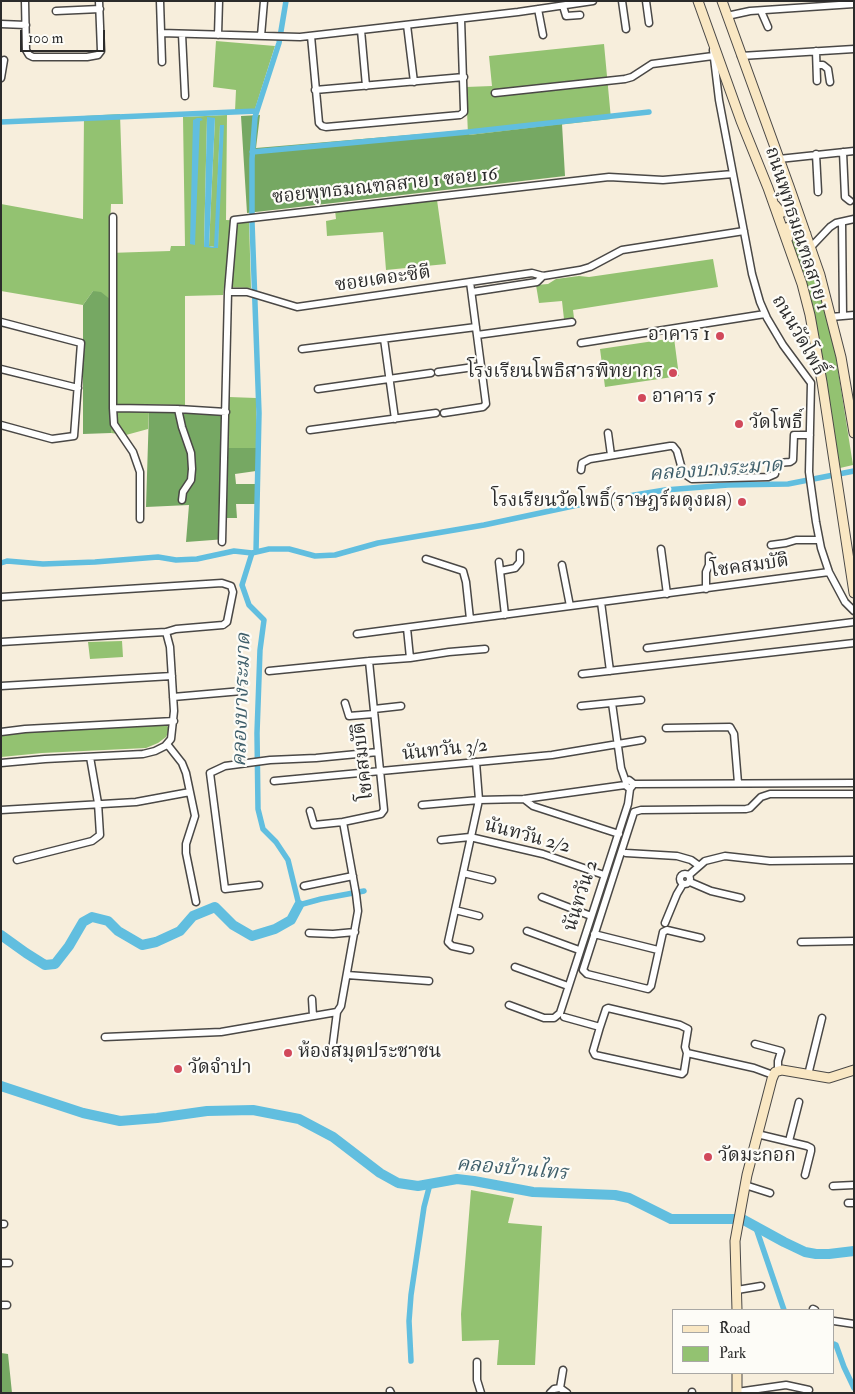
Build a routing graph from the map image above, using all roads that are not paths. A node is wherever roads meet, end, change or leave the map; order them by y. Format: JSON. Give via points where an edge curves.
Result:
{"nodes":[{"id":1,"x":25,"y":1,"type":"edge"},
{"id":2,"x":99,"y":1,"type":"edge"},
{"id":3,"x":160,"y":1,"type":"edge"},
{"id":4,"x":219,"y":1,"type":"edge"},
{"id":5,"x":264,"y":1,"type":"edge"},
{"id":6,"x":593,"y":1,"type":"edge"},
{"id":7,"x":622,"y":1,"type":"edge"},
{"id":8,"x":646,"y":1,"type":"edge"},
{"id":9,"x":698,"y":1,"type":"edge"},
{"id":10,"x":722,"y":1,"type":"edge"},
{"id":11,"x":854,"y":4,"type":"edge"},
{"id":12,"x":563,"y":6,"type":"junction"},
{"id":13,"x":100,"y":9,"type":"junction"},
{"id":14,"x":538,"y":9,"type":"junction"},
{"id":15,"x":56,"y":11,"type":"dead end"},
{"id":16,"x":761,"y":11,"type":"junction"},
{"id":17,"x":580,"y":15,"type":"dead end"},
{"id":18,"x":727,"y":16,"type":"junction"},
{"id":19,"x":460,"y":19,"type":"junction"},
{"id":20,"x":649,"y":23,"type":"dead end"},
{"id":21,"x":1,"y":24,"type":"edge"},
{"id":22,"x":26,"y":25,"type":"junction"},
{"id":23,"x":407,"y":25,"type":"junction"},
{"id":24,"x":768,"y":27,"type":"dead end"},
{"id":25,"x":626,"y":29,"type":"dead end"},
{"id":26,"x":361,"y":30,"type":"junction"},
{"id":27,"x":161,"y":34,"type":"junction"},
{"id":28,"x":182,"y":34,"type":"junction"},
{"id":29,"x":218,"y":35,"type":"junction"},
{"id":30,"x":543,"y":35,"type":"dead end"},
{"id":31,"x":261,"y":36,"type":"junction"},
{"id":32,"x":311,"y":36,"type":"junction"},
{"id":33,"x":712,"y":41,"type":"junction"},
{"id":34,"x":854,"y":49,"type":"edge"},
{"id":35,"x":816,"y":51,"type":"junction"},
{"id":36,"x":713,"y":56,"type":"junction"},
{"id":37,"x":741,"y":56,"type":"junction"},
{"id":38,"x":4,"y":60,"type":"dead end"},
{"id":39,"x":162,"y":62,"type":"dead end"},
{"id":40,"x":817,"y":65,"type":"junction"},
{"id":41,"x":464,"y":77,"type":"junction"},
{"id":42,"x":1,"y":78,"type":"edge"},
{"id":43,"x":414,"y":82,"type":"junction"},
{"id":44,"x":817,"y":82,"type":"dead end"},
{"id":45,"x":830,"y":82,"type":"dead end"},
{"id":46,"x":366,"y":86,"type":"junction"},
{"id":47,"x":316,"y":90,"type":"junction"},
{"id":48,"x":495,"y":94,"type":"dead end"},
{"id":49,"x":185,"y":96,"type":"dead end"},
{"id":50,"x":733,"y":97,"type":"junction"},
{"id":51,"x":719,"y":100,"type":"junction"},
{"id":52,"x":854,"y":151,"type":"edge"},
{"id":53,"x":843,"y":152,"type":"junction"},
{"id":54,"x":816,"y":154,"type":"junction"},
{"id":55,"x":779,"y":159,"type":"junction"},
{"id":56,"x":733,"y":174,"type":"junction"},
{"id":57,"x":791,"y":191,"type":"junction"},
{"id":58,"x":818,"y":192,"type":"dead end"},
{"id":59,"x":850,"y":201,"type":"dead end"},
{"id":60,"x":774,"y":204,"type":"junction"},
{"id":61,"x":114,"y":217,"type":"dead end"},
{"id":62,"x":854,"y":219,"type":"edge"},
{"id":63,"x":842,"y":222,"type":"junction"},
{"id":64,"x":744,"y":231,"type":"junction"},
{"id":65,"x":806,"y":234,"type":"junction"},
{"id":66,"x":788,"y":243,"type":"junction"},
{"id":67,"x":811,"y":247,"type":"junction"},
{"id":68,"x":543,"y":276,"type":"junction"},
{"id":69,"x":470,"y":282,"type":"junction"},
{"id":70,"x":228,"y":292,"type":"junction"},
{"id":71,"x":472,"y":292,"type":"junction"},
{"id":72,"x":765,"y":314,"type":"junction"},
{"id":73,"x":854,"y":315,"type":"edge"},
{"id":74,"x":843,"y":316,"type":"junction"},
{"id":75,"x":831,"y":317,"type":"junction"},
{"id":76,"x":1,"y":322,"type":"edge"},
{"id":77,"x":572,"y":322,"type":"dead end"},
{"id":78,"x":476,"y":327,"type":"junction"},
{"id":79,"x":477,"y":335,"type":"junction"},
{"id":80,"x":384,"y":339,"type":"junction"},
{"id":81,"x":581,"y":343,"type":"dead end"},
{"id":82,"x":302,"y":349,"type":"dead end"},
{"id":83,"x":481,"y":366,"type":"junction"},
{"id":84,"x":1,"y":369,"type":"edge"},
{"id":85,"x":390,"y":379,"type":"junction"},
{"id":86,"x":822,"y":382,"type":"junction"},
{"id":87,"x":811,"y":383,"type":"junction"},
{"id":88,"x":850,"y":385,"type":"edge"},
{"id":89,"x":78,"y":388,"type":"junction"},
{"id":90,"x":318,"y":389,"type":"dead end"},
{"id":91,"x":113,"y":408,"type":"junction"},
{"id":92,"x":178,"y":408,"type":"junction"},
{"id":93,"x":226,"y":412,"type":"junction"},
{"id":94,"x":436,"y":413,"type":"dead end"},
{"id":95,"x":444,"y":413,"type":"dead end"},
{"id":96,"x":395,"y":419,"type":"junction"},
{"id":97,"x":1,"y":426,"type":"edge"},
{"id":98,"x":310,"y":430,"type":"dead end"},
{"id":99,"x":608,"y":433,"type":"dead end"},
{"id":100,"x":854,"y":433,"type":"edge"},
{"id":101,"x":810,"y":435,"type":"junction"},
{"id":102,"x":611,"y":454,"type":"junction"},
{"id":103,"x":581,"y":470,"type":"dead end"},
{"id":104,"x":182,"y":500,"type":"dead end"},
{"id":105,"x":140,"y":519,"type":"dead end"},
{"id":106,"x":819,"y":540,"type":"junction"},
{"id":107,"x":222,"y":542,"type":"dead end"},
{"id":108,"x":771,"y":545,"type":"dead end"},
{"id":109,"x":661,"y":549,"type":"dead end"},
{"id":110,"x":520,"y":554,"type":"dead end"},
{"id":111,"x":708,"y":556,"type":"dead end"},
{"id":112,"x":426,"y":559,"type":"dead end"},
{"id":113,"x":500,"y":562,"type":"dead end"},
{"id":114,"x":562,"y":565,"type":"dead end"},
{"id":115,"x":500,"y":571,"type":"junction"},
{"id":116,"x":829,"y":572,"type":"junction"},
{"id":117,"x":706,"y":588,"type":"junction"},
{"id":118,"x":854,"y":593,"type":"edge"},
{"id":119,"x":667,"y":594,"type":"junction"},
{"id":120,"x":1,"y":597,"type":"edge"},
{"id":121,"x":601,"y":602,"type":"junction"},
{"id":122,"x":570,"y":606,"type":"junction"},
{"id":123,"x":854,"y":611,"type":"edge"},
{"id":124,"x":504,"y":614,"type":"junction"},
{"id":125,"x":470,"y":619,"type":"junction"},
{"id":126,"x":854,"y":622,"type":"edge"},
{"id":127,"x":408,"y":628,"type":"junction"},
{"id":128,"x":166,"y":632,"type":"junction"},
{"id":129,"x":358,"y":634,"type":"dead end"},
{"id":130,"x":1,"y":642,"type":"edge"},
{"id":131,"x":854,"y":642,"type":"edge"},
{"id":132,"x":646,"y":648,"type":"dead end"},
{"id":133,"x":485,"y":649,"type":"dead end"},
{"id":134,"x":410,"y":658,"type":"junction"},
{"id":135,"x":369,"y":662,"type":"junction"},
{"id":136,"x":269,"y":671,"type":"dead end"},
{"id":137,"x":610,"y":671,"type":"junction"},
{"id":138,"x":582,"y":674,"type":"dead end"},
{"id":139,"x":172,"y":676,"type":"junction"},
{"id":140,"x":1,"y":686,"type":"edge"},
{"id":141,"x":242,"y":692,"type":"dead end"},
{"id":142,"x":173,"y":698,"type":"junction"},
{"id":143,"x":641,"y":700,"type":"dead end"},
{"id":144,"x":345,"y":703,"type":"dead end"},
{"id":145,"x":612,"y":703,"type":"junction"},
{"id":146,"x":401,"y":706,"type":"dead end"},
{"id":147,"x":581,"y":706,"type":"dead end"},
{"id":148,"x":374,"y":711,"type":"junction"},
{"id":149,"x":174,"y":721,"type":"junction"},
{"id":150,"x":666,"y":728,"type":"dead end"},
{"id":151,"x":1,"y":732,"type":"edge"},
{"id":152,"x":642,"y":740,"type":"dead end"},
{"id":153,"x":167,"y":744,"type":"junction"},
{"id":154,"x":618,"y":744,"type":"junction"},
{"id":155,"x":378,"y":752,"type":"junction"},
{"id":156,"x":90,"y":757,"type":"junction"},
{"id":157,"x":476,"y":762,"type":"junction"},
{"id":158,"x":1,"y":763,"type":"edge"},
{"id":159,"x":380,"y":772,"type":"junction"},
{"id":160,"x":274,"y":781,"type":"dead end"},
{"id":161,"x":738,"y":783,"type":"junction"},
{"id":162,"x":854,"y":783,"type":"edge"},
{"id":163,"x":629,"y":785,"type":"junction"},
{"id":164,"x":190,"y":792,"type":"junction"},
{"id":165,"x":854,"y":794,"type":"edge"},
{"id":166,"x":478,"y":800,"type":"junction"},
{"id":167,"x":524,"y":800,"type":"junction"},
{"id":168,"x":98,"y":803,"type":"junction"},
{"id":169,"x":422,"y":805,"type":"dead end"},
{"id":170,"x":1,"y":810,"type":"edge"},
{"id":171,"x":310,"y":811,"type":"dead end"},
{"id":172,"x":342,"y":822,"type":"junction"},
{"id":173,"x":619,"y":834,"type":"junction"},
{"id":174,"x":470,"y":837,"type":"junction"},
{"id":175,"x":441,"y":840,"type":"dead end"},
{"id":176,"x":626,"y":853,"type":"dead end"},
{"id":177,"x":17,"y":860,"type":"dead end"},
{"id":178,"x":854,"y":860,"type":"edge"},
{"id":179,"x":698,"y":865,"type":"junction"},
{"id":180,"x":463,"y":873,"type":"junction"},
{"id":181,"x":604,"y":875,"type":"junction"},
{"id":182,"x":352,"y":876,"type":"junction"},
{"id":183,"x":492,"y":880,"type":"dead end"},
{"id":184,"x":687,"y":880,"type":"junction"},
{"id":185,"x":259,"y":885,"type":"dead end"},
{"id":186,"x":304,"y":886,"type":"dead end"},
{"id":187,"x":542,"y":897,"type":"dead end"},
{"id":188,"x":741,"y":898,"type":"dead end"},
{"id":189,"x":196,"y":902,"type":"dead end"},
{"id":190,"x":455,"y":910,"type":"junction"},
{"id":191,"x":479,"y":916,"type":"dead end"},
{"id":192,"x":591,"y":916,"type":"junction"},
{"id":193,"x":665,"y":923,"type":"dead end"},
{"id":194,"x":527,"y":931,"type":"dead end"},
{"id":195,"x":355,"y":932,"type":"junction"},
{"id":196,"x":309,"y":933,"type":"dead end"},
{"id":197,"x":594,"y":934,"type":"junction"},
{"id":198,"x":701,"y":938,"type":"dead end"},
{"id":199,"x":854,"y":941,"type":"edge"},
{"id":200,"x":801,"y":942,"type":"dead end"},
{"id":201,"x":470,"y":950,"type":"dead end"},
{"id":202,"x":579,"y":950,"type":"junction"},
{"id":203,"x":658,"y":950,"type":"junction"},
{"id":204,"x":515,"y":967,"type":"dead end"},
{"id":205,"x":347,"y":975,"type":"junction"},
{"id":206,"x":429,"y":981,"type":"dead end"},
{"id":207,"x":568,"y":986,"type":"junction"},
{"id":208,"x":312,"y":999,"type":"dead end"},
{"id":209,"x":509,"y":1006,"type":"dead end"},
{"id":210,"x":337,"y":1012,"type":"junction"},
{"id":211,"x":562,"y":1015,"type":"junction"},
{"id":212,"x":313,"y":1016,"type":"junction"},
{"id":213,"x":822,"y":1018,"type":"dead end"},
{"id":214,"x":600,"y":1027,"type":"junction"},
{"id":215,"x":105,"y":1037,"type":"dead end"},
{"id":216,"x":755,"y":1044,"type":"dead end"},
{"id":217,"x":324,"y":1053,"type":"dead end"},
{"id":218,"x":687,"y":1054,"type":"junction"},
{"id":219,"x":854,"y":1070,"type":"edge"},
{"id":220,"x":776,"y":1073,"type":"junction"},
{"id":221,"x":808,"y":1075,"type":"junction"},
{"id":222,"x":800,"y":1102,"type":"dead end"},
{"id":223,"x":757,"y":1134,"type":"junction"},
{"id":224,"x":789,"y":1141,"type":"junction"},
{"id":225,"x":805,"y":1175,"type":"dead end"},
{"id":226,"x":745,"y":1185,"type":"junction"},
{"id":227,"x":854,"y":1185,"type":"edge"},
{"id":228,"x":833,"y":1186,"type":"dead end"},
{"id":229,"x":770,"y":1193,"type":"dead end"},
{"id":230,"x":1,"y":1263,"type":"edge"},
{"id":231,"x":9,"y":1263,"type":"dead end"},
{"id":232,"x":761,"y":1286,"type":"dead end"},
{"id":233,"x":736,"y":1290,"type":"junction"},
{"id":234,"x":737,"y":1309,"type":"edge"},
{"id":235,"x":835,"y":1321,"type":"edge"},
{"id":236,"x":854,"y":1324,"type":"edge"},
{"id":237,"x":477,"y":1362,"type":"dead end"},
{"id":238,"x":563,"y":1370,"type":"dead end"},
{"id":239,"x":737,"y":1374,"type":"edge"},
{"id":240,"x":560,"y":1388,"type":"junction"},
{"id":241,"x":809,"y":1390,"type":"dead end"},
{"id":242,"x":737,"y":1392,"type":"edge"},
{"id":243,"x":480,"y":1393,"type":"edge"},
{"id":244,"x":550,"y":1393,"type":"edge"},
{"id":245,"x":567,"y":1393,"type":"edge"}],
"edges":[{"from":1,"to":22,"type":"street"},
{"from":2,"to":13,"type":"street"},
{"from":3,"to":27,"type":"street"},
{"from":4,"to":29,"type":"street"},
{"from":5,"to":31,"type":"street"},
{"from":6,"to":12,"type":"street"},
{"from":7,"to":25,"type":"street"},
{"from":8,"to":20,"type":"street"},
{"from":9,"to":33,"type":"main road","name":"ถนนพุทธมณฑลสาย 1"},
{"from":10,"to":18,"type":"main road","name":"ถนนพุทธมณฑลสาย 1"},
{"from":11,"to":16,"type":"street"},
{"from":12,"to":14,"type":"street"},
{"from":12,"to":17,"type":"street","via":[[566,16]]},
{"from":13,"to":15,"type":"street"},
{"from":13,"to":22,"type":"street","via":[[101,51],[87,58],[33,57],[26,50]]},
{"from":14,"to":19,"type":"street"},
{"from":14,"to":30,"type":"street"},
{"from":16,"to":18,"type":"street"},
{"from":16,"to":24,"type":"street"},
{"from":18,"to":37,"type":"main road","name":"ถนนพุทธมณฑลสาย 1"},
{"from":19,"to":23,"type":"street"},
{"from":19,"to":41,"type":"street"},
{"from":21,"to":22,"type":"street"},
{"from":23,"to":26,"type":"street"},
{"from":23,"to":43,"type":"street"},
{"from":26,"to":32,"type":"street"},
{"from":26,"to":46,"type":"street"},
{"from":27,"to":28,"type":"street"},
{"from":27,"to":39,"type":"street"},
{"from":28,"to":29,"type":"street"},
{"from":28,"to":49,"type":"street"},
{"from":29,"to":31,"type":"street"},
{"from":31,"to":32,"type":"street"},
{"from":32,"to":47,"type":"street"},
{"from":33,"to":36,"type":"street","name":"ถนนวัดโพธิ์"},
{"from":33,"to":50,"type":"main road","name":"ถนนพุทธมณฑลสาย 1"},
{"from":34,"to":35,"type":"street"},
{"from":35,"to":37,"type":"street"},
{"from":35,"to":40,"type":"street"},
{"from":36,"to":48,"type":"street","via":[[652,64],[625,79]]},
{"from":36,"to":51,"type":"street","name":"ถนนวัดโพธิ์"},
{"from":37,"to":55,"type":"main road","name":"ถนนพุทธมณฑลสาย 1"},
{"from":38,"to":42,"type":"street"},
{"from":40,"to":44,"type":"street"},
{"from":40,"to":45,"type":"street","via":[[828,68]]},
{"from":41,"to":43,"type":"street"},
{"from":41,"to":47,"type":"street","via":[[464,112],[460,115],[326,128],[319,123]]},
{"from":43,"to":46,"type":"street"},
{"from":46,"to":47,"type":"street"},
{"from":50,"to":51,"type":"street"},
{"from":50,"to":60,"type":"main road","name":"ถนนพุทธมณฑลสาย 1"},
{"from":51,"to":56,"type":"street","name":"ถนนวัดโพธิ์"},
{"from":52,"to":53,"type":"street"},
{"from":53,"to":54,"type":"street"},
{"from":53,"to":59,"type":"street","via":[[845,197]]},
{"from":54,"to":55,"type":"street"},
{"from":54,"to":58,"type":"street"},
{"from":55,"to":57,"type":"main road","name":"ถนนพุทธมณฑลสาย 1"},
{"from":56,"to":64,"type":"street","name":"ถนนวัดโพธิ์"},
{"from":56,"to":70,"type":"street","name":"ซอยพุทธมณฑลสาย 1 ซอย 16","via":[[663,180],[620,177],[587,180],[234,220]]},
{"from":57,"to":60,"type":"main road","via":[[792,204],[788,211],[783,212]]},
{"from":57,"to":65,"type":"main road","name":"ถนนพุทธมณฑลสาย 1"},
{"from":60,"to":66,"type":"main road","name":"ถนนพุทธมณฑลสาย 1"},
{"from":61,"to":91,"type":"street"},
{"from":62,"to":63,"type":"street"},
{"from":63,"to":67,"type":"street","via":[[830,227]]},
{"from":63,"to":74,"type":"street"},
{"from":64,"to":68,"type":"street","name":"ซอยเดอะซิตี","via":[[622,250],[590,267]]},
{"from":64,"to":72,"type":"street","name":"ถนนวัดโพธิ์","via":[[754,282]]},
{"from":65,"to":66,"type":"main road","via":[[798,227],[787,228]]},
{"from":65,"to":67,"type":"main road","name":"ถนนพุทธมณฑลสาย 1"},
{"from":66,"to":86,"type":"main road","name":"ถนนพุทธมณฑลสาย 1","via":[[810,315]]},
{"from":67,"to":75,"type":"main road","name":"ถนนพุทธมณฑลสาย 1"},
{"from":68,"to":69,"type":"street","name":"ซอยเดอะซิตี","via":[[532,273]]},
{"from":68,"to":71,"type":"street","name":"ซอยเดอะซิตี","via":[[537,282]]},
{"from":69,"to":70,"type":"street","name":"ซอยเดอะซิตี","via":[[297,307],[247,292]]},
{"from":69,"to":71,"type":"street"},
{"from":70,"to":93,"type":"street","name":"ซอยพุทธมณฑลสาย 1 ซอย 16"},
{"from":71,"to":78,"type":"street"},
{"from":72,"to":81,"type":"street"},
{"from":72,"to":87,"type":"street","name":"ถนนวัดโพธิ์"},
{"from":73,"to":74,"type":"street"},
{"from":74,"to":75,"type":"street"},
{"from":75,"to":88,"type":"main road","name":"ถนนพุทธมณฑลสาย 1"},
{"from":76,"to":89,"type":"street","via":[[81,343]]},
{"from":77,"to":79,"type":"street"},
{"from":78,"to":79,"type":"street"},
{"from":78,"to":80,"type":"street"},
{"from":79,"to":83,"type":"street"},
{"from":80,"to":82,"type":"street"},
{"from":80,"to":85,"type":"street"},
{"from":83,"to":85,"type":"street"},
{"from":83,"to":95,"type":"street","via":[[485,406]]},
{"from":84,"to":89,"type":"street"},
{"from":85,"to":90,"type":"street"},
{"from":85,"to":96,"type":"street"},
{"from":86,"to":87,"type":"street"},
{"from":86,"to":118,"type":"main road","name":"ถนนพุทธมณฑลสาย 1"},
{"from":87,"to":101,"type":"street","name":"ถนนวัดโพธิ์"},
{"from":88,"to":100,"type":"main road","name":"ถนนพุทธมณฑลสาย 1"},
{"from":89,"to":97,"type":"street","via":[[74,436],[52,439]]},
{"from":91,"to":92,"type":"street"},
{"from":91,"to":105,"type":"street","via":[[114,424],[133,452],[140,472]]},
{"from":92,"to":93,"type":"street"},
{"from":92,"to":104,"type":"street","via":[[192,461],[191,480]]},
{"from":93,"to":107,"type":"street","name":"ซอยพุทธมณฑลสาย 1 ซอย 16"},
{"from":94,"to":96,"type":"street"},
{"from":96,"to":98,"type":"street"},
{"from":99,"to":102,"type":"street"},
{"from":101,"to":102,"type":"street","via":[[794,435],[793,460],[777,464],[775,474],[768,477],[692,479],[683,472],[673,446]]},
{"from":101,"to":106,"type":"street","name":"ถนนวัดโพธิ์","via":[[809,472]]},
{"from":102,"to":103,"type":"street","via":[[584,461]]},
{"from":106,"to":108,"type":"street"},
{"from":106,"to":116,"type":"street","name":"ถนนวัดโพธิ์"},
{"from":109,"to":119,"type":"street"},
{"from":110,"to":115,"type":"street","via":[[520,562],[515,568]]},
{"from":111,"to":117,"type":"street"},
{"from":112,"to":125,"type":"street","via":[[463,571]]},
{"from":113,"to":115,"type":"street"},
{"from":114,"to":122,"type":"street"},
{"from":115,"to":124,"type":"street"},
{"from":116,"to":117,"type":"street","name":"โชคสมบัติ"},
{"from":116,"to":123,"type":"street","name":"ถนนวัดโพธิ์","via":[[845,602]]},
{"from":117,"to":119,"type":"street","name":"โชคสมบัติ"},
{"from":119,"to":121,"type":"street","name":"โชคสมบัติ"},
{"from":120,"to":128,"type":"street","via":[[222,583],[232,587],[225,623]]},
{"from":121,"to":122,"type":"street","name":"โชคสมบัติ"},
{"from":121,"to":137,"type":"street"},
{"from":122,"to":124,"type":"street","name":"โชคสมบัติ"},
{"from":124,"to":125,"type":"street","name":"โชคสมบัติ"},
{"from":125,"to":127,"type":"street","name":"โชคสมบัติ"},
{"from":126,"to":132,"type":"street"},
{"from":127,"to":129,"type":"street","name":"โชคสมบัติ"},
{"from":127,"to":134,"type":"street"},
{"from":128,"to":130,"type":"street"},
{"from":128,"to":139,"type":"street"},
{"from":131,"to":137,"type":"street"},
{"from":133,"to":134,"type":"street"},
{"from":134,"to":135,"type":"street"},
{"from":135,"to":136,"type":"street"},
{"from":135,"to":148,"type":"street","name":"โชคสมบัติ"},
{"from":137,"to":138,"type":"street"},
{"from":139,"to":140,"type":"street"},
{"from":139,"to":142,"type":"street"},
{"from":141,"to":142,"type":"street"},
{"from":142,"to":149,"type":"street"},
{"from":143,"to":145,"type":"street"},
{"from":144,"to":148,"type":"street","via":[[350,717]]},
{"from":145,"to":147,"type":"street"},
{"from":145,"to":154,"type":"street"},
{"from":146,"to":148,"type":"street"},
{"from":148,"to":155,"type":"street","name":"โชคสมบัติ"},
{"from":149,"to":151,"type":"street"},
{"from":149,"to":153,"type":"street"},
{"from":150,"to":161,"type":"street","via":[[730,727],[734,734]]},
{"from":152,"to":154,"type":"street","name":"นันทวัน 3/2"},
{"from":153,"to":156,"type":"street","via":[[143,754]]},
{"from":153,"to":164,"type":"street","via":[[182,763]]},
{"from":154,"to":157,"type":"street","name":"นันทวัน 3/2","via":[[561,754]]},
{"from":154,"to":163,"type":"street","via":[[621,768]]},
{"from":155,"to":159,"type":"street","name":"โชคสมบัติ"},
{"from":155,"to":185,"type":"street","via":[[270,760],[210,772],[225,889]]},
{"from":156,"to":158,"type":"street"},
{"from":156,"to":168,"type":"street"},
{"from":157,"to":159,"type":"street","name":"นันทวัน 3/2"},
{"from":157,"to":166,"type":"street"},
{"from":159,"to":160,"type":"street","name":"นันทวัน 3/2"},
{"from":159,"to":172,"type":"street","name":"โชคสมบัติ","via":[[382,813]]},
{"from":161,"to":162,"type":"street"},
{"from":161,"to":163,"type":"street"},
{"from":163,"to":167,"type":"street"},
{"from":163,"to":173,"type":"street","name":"นันทวัน 2","via":[[628,804]]},
{"from":164,"to":168,"type":"street","via":[[136,802]]},
{"from":164,"to":189,"type":"street","via":[[195,816],[186,853]]},
{"from":165,"to":197,"type":"street","via":[[764,795],[746,809],[636,810],[632,814]]},
{"from":166,"to":167,"type":"street"},
{"from":166,"to":169,"type":"street"},
{"from":166,"to":174,"type":"street"},
{"from":167,"to":173,"type":"street","via":[[533,806]]},
{"from":168,"to":170,"type":"street"},
{"from":168,"to":177,"type":"street","via":[[100,831],[96,839]]},
{"from":171,"to":172,"type":"street","via":[[314,825]]},
{"from":172,"to":182,"type":"street","name":"โชคสมบัติ"},
{"from":173,"to":181,"type":"street","name":"นันทวัน 2"},
{"from":174,"to":175,"type":"street","name":"นันทวัน 2/2"},
{"from":174,"to":180,"type":"street"},
{"from":174,"to":181,"type":"street","name":"นันทวัน 2/2","via":[[543,854]]},
{"from":176,"to":179,"type":"street","via":[[677,856]]},
{"from":178,"to":179,"type":"street","via":[[770,861],[725,856]]},
{"from":179,"to":184,"type":"street"},
{"from":180,"to":183,"type":"street"},
{"from":180,"to":190,"type":"street"},
{"from":181,"to":192,"type":"street","name":"นันทวัน 2"},
{"from":182,"to":186,"type":"street"},
{"from":182,"to":195,"type":"street","name":"โชคสมบัติ","via":[[358,911]]},
{"from":184,"to":188,"type":"street","via":[[710,891]]},
{"from":184,"to":193,"type":"street","via":[[677,894]]},
{"from":187,"to":192,"type":"street"},
{"from":190,"to":191,"type":"street"},
{"from":190,"to":201,"type":"street","via":[[449,944]]},
{"from":192,"to":202,"type":"street","name":"นันทวัน 2"},
{"from":194,"to":202,"type":"street"},
{"from":195,"to":196,"type":"street"},
{"from":195,"to":205,"type":"street","name":"โชคสมบัติ"},
{"from":197,"to":203,"type":"street"},
{"from":197,"to":203,"type":"street","via":[[584,972],[644,989],[651,986]]},
{"from":198,"to":203,"type":"street","via":[[665,931]]},
{"from":199,"to":200,"type":"street"},
{"from":202,"to":207,"type":"street","name":"นันทวัน 2"},
{"from":204,"to":207,"type":"street"},
{"from":205,"to":206,"type":"street"},
{"from":205,"to":210,"type":"street","name":"โชคสมบัติ"},
{"from":207,"to":211,"type":"street","name":"นันทวัน 2"},
{"from":208,"to":212,"type":"street"},
{"from":209,"to":211,"type":"street","via":[[544,1018]]},
{"from":210,"to":212,"type":"street"},
{"from":210,"to":217,"type":"street","name":"โชคสมบัติ","via":[[332,1051]]},
{"from":211,"to":214,"type":"street"},
{"from":212,"to":215,"type":"street","via":[[221,1032]]},
{"from":213,"to":221,"type":"street"},
{"from":214,"to":218,"type":"street","via":[[607,1008],[686,1027]]},
{"from":214,"to":218,"type":"street","via":[[593,1051],[595,1055],[682,1074]]},
{"from":216,"to":220,"type":"street","via":[[781,1051]]},
{"from":218,"to":220,"type":"street"},
{"from":219,"to":221,"type":"main road","via":[[829,1078]]},
{"from":220,"to":221,"type":"main road","via":[[786,1070]]},
{"from":220,"to":223,"type":"main road"},
{"from":222,"to":224,"type":"street"},
{"from":223,"to":224,"type":"street"},
{"from":223,"to":226,"type":"main road"},
{"from":224,"to":225,"type":"street","via":[[811,1148]]},
{"from":226,"to":229,"type":"street"},
{"from":226,"to":233,"type":"main road","via":[[731,1261]]},
{"from":227,"to":228,"type":"street"},
{"from":230,"to":231,"type":"street"},
{"from":232,"to":233,"type":"street"},
{"from":233,"to":234,"type":"main road"},
{"from":235,"to":236,"type":"street"},
{"from":237,"to":243,"type":"street","via":[[476,1380]]},
{"from":238,"to":240,"type":"street"},
{"from":239,"to":242,"type":"main road"},
{"from":240,"to":244,"type":"street"},
{"from":240,"to":245,"type":"street"},
{"from":241,"to":242,"type":"street","via":[[786,1384]]}]}
